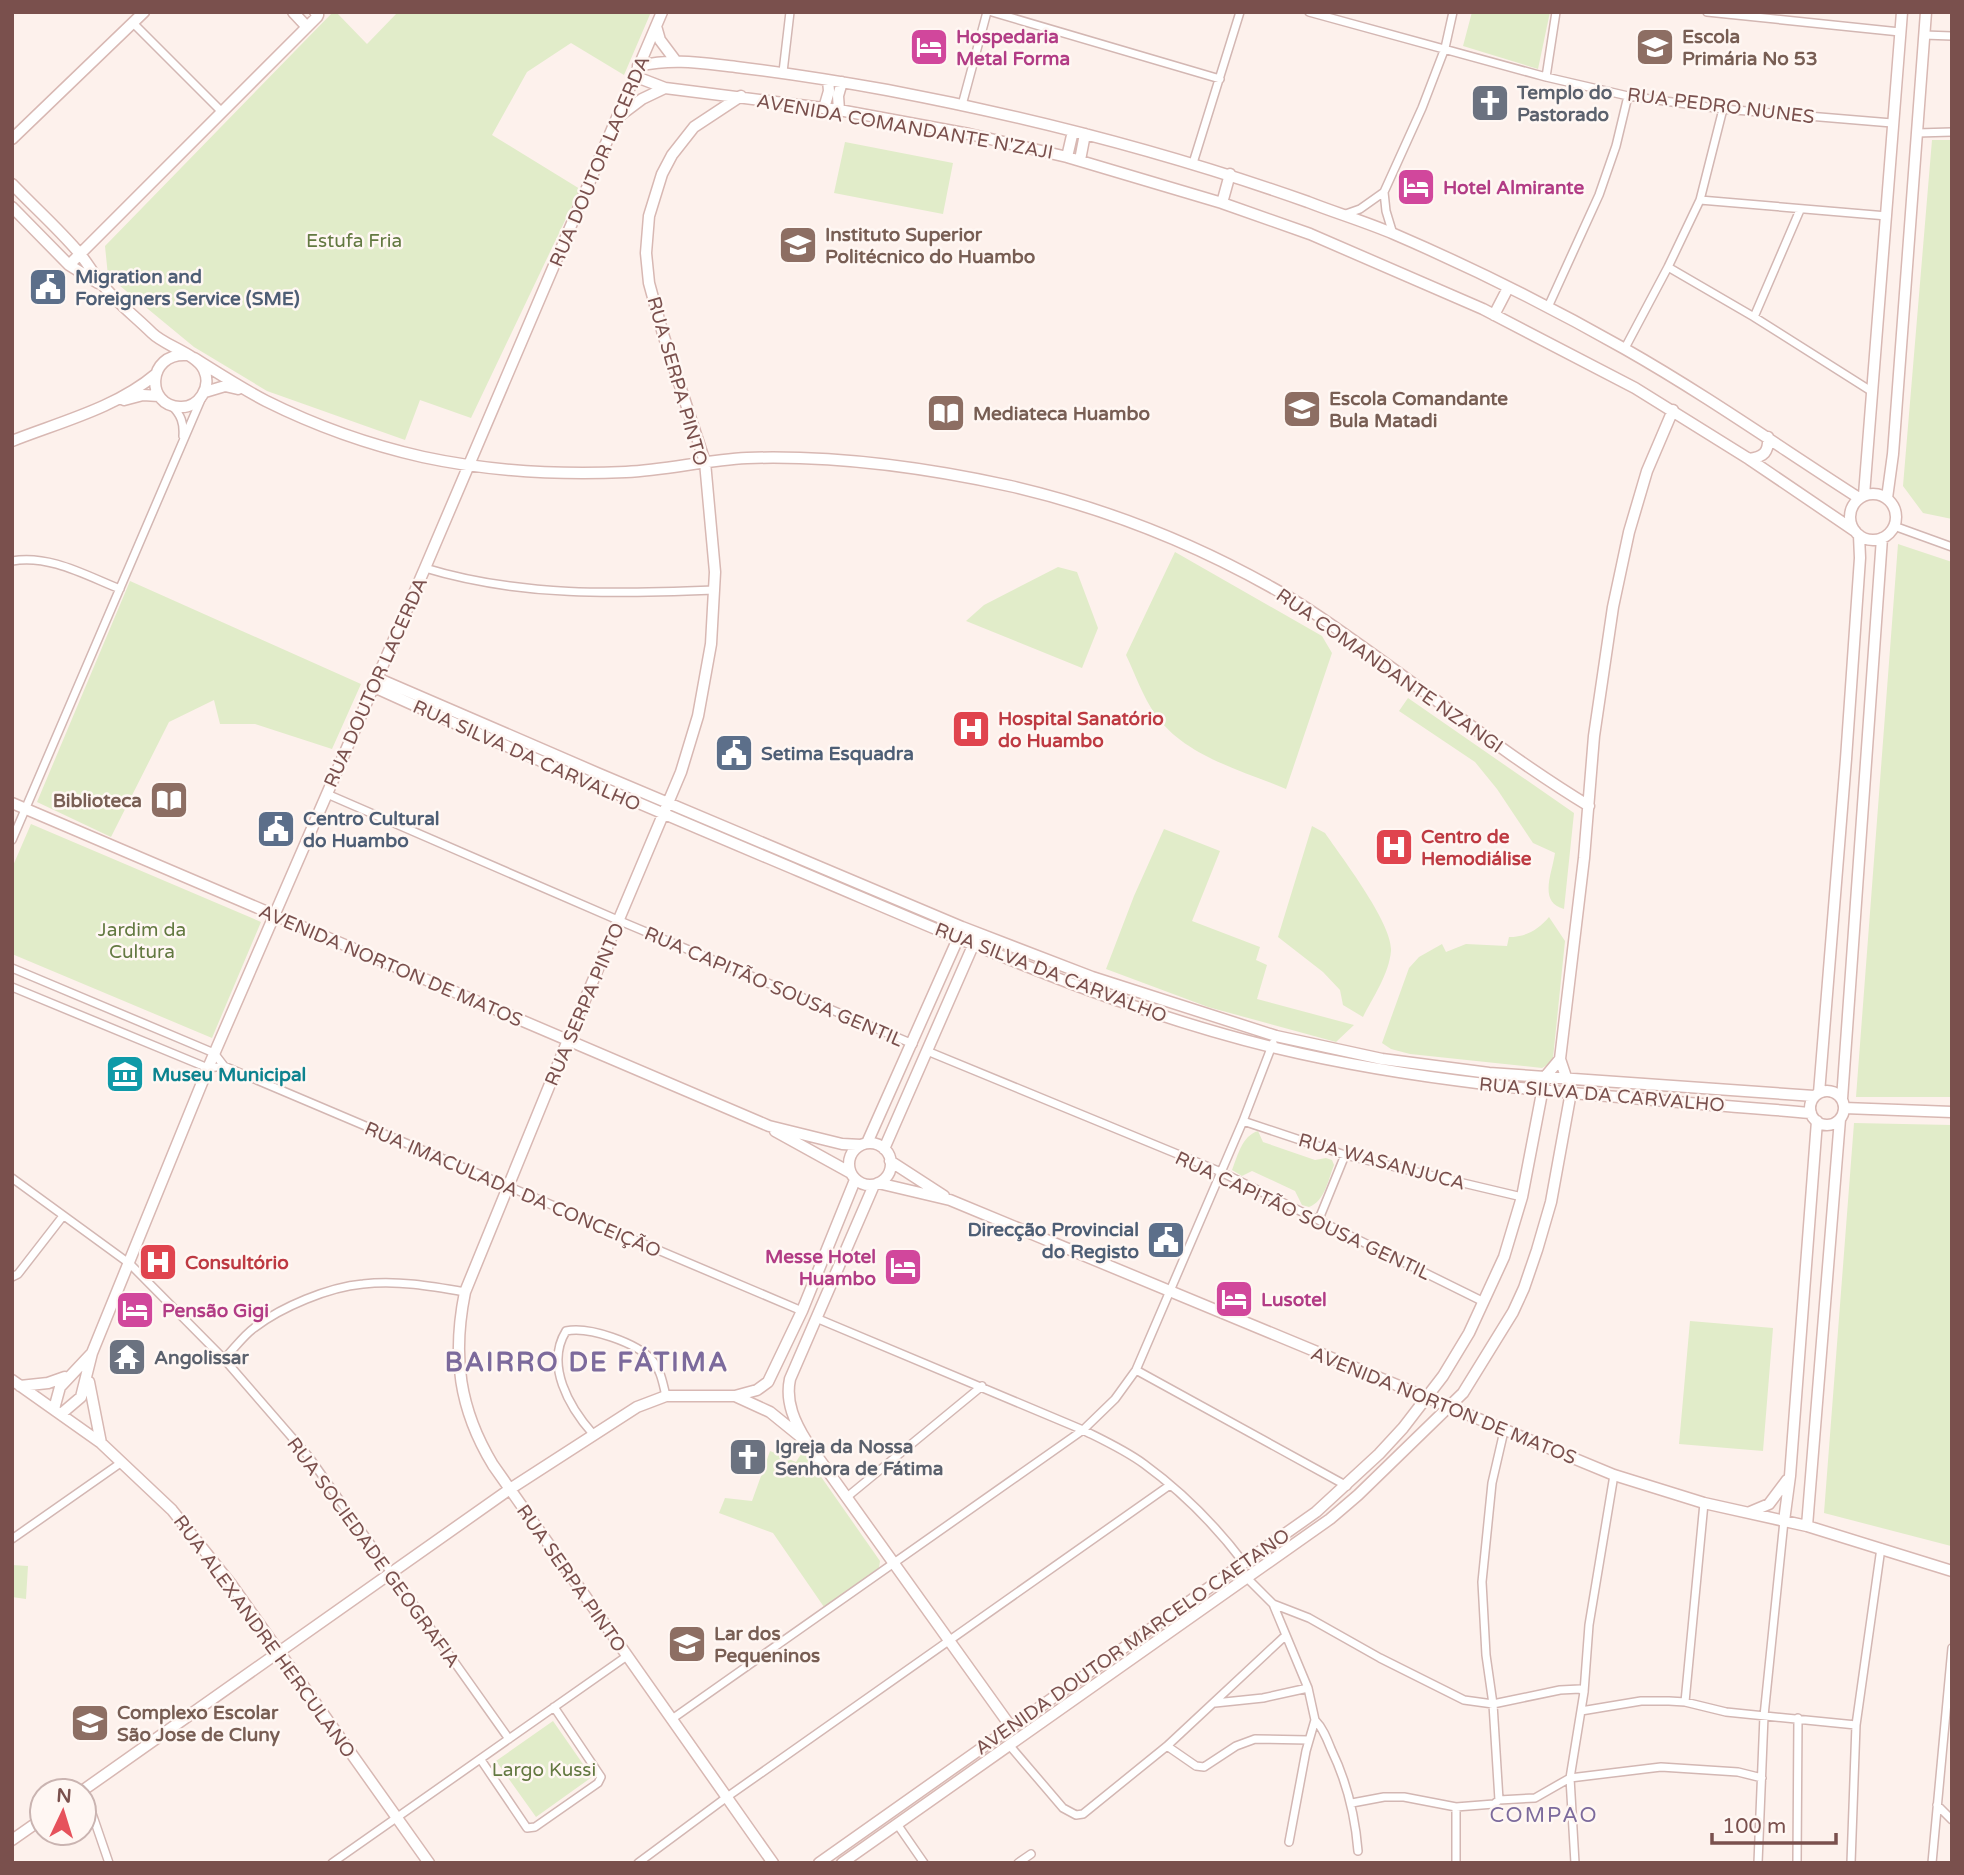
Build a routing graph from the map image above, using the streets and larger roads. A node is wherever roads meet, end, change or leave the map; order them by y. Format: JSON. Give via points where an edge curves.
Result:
{"nodes":[{"id":1,"x":144,"y":12,"type":"edge"},
{"id":2,"x":293,"y":12,"type":"edge"},
{"id":3,"x":315,"y":12,"type":"edge"},
{"id":4,"x":662,"y":12,"type":"edge"},
{"id":5,"x":790,"y":12,"type":"edge"},
{"id":6,"x":989,"y":12,"type":"edge"},
{"id":7,"x":1240,"y":12,"type":"edge"},
{"id":8,"x":1309,"y":12,"type":"edge"},
{"id":9,"x":1453,"y":12,"type":"edge"},
{"id":10,"x":1556,"y":12,"type":"edge"},
{"id":11,"x":1709,"y":12,"type":"edge"},
{"id":12,"x":1902,"y":12,"type":"edge"},
{"id":13,"x":1926,"y":12,"type":"edge"},
{"id":14,"x":133,"y":23,"type":"junction"},
{"id":15,"x":656,"y":26,"type":"junction"},
{"id":16,"x":307,"y":27,"type":"junction"},
{"id":17,"x":1900,"y":33,"type":"junction"},
{"id":18,"x":1924,"y":35,"type":"junction"},
{"id":19,"x":1952,"y":36,"type":"edge"},
{"id":20,"x":1445,"y":48,"type":"junction"},
{"id":21,"x":675,"y":60,"type":"junction"},
{"id":22,"x":636,"y":71,"type":"junction"},
{"id":23,"x":783,"y":72,"type":"junction"},
{"id":24,"x":1546,"y":77,"type":"junction"},
{"id":25,"x":1220,"y":79,"type":"junction"},
{"id":26,"x":828,"y":80,"type":"junction"},
{"id":27,"x":842,"y":82,"type":"junction"},
{"id":28,"x":665,"y":88,"type":"junction"},
{"id":29,"x":741,"y":96,"type":"junction"},
{"id":30,"x":1628,"y":96,"type":"junction"},
{"id":31,"x":962,"y":105,"type":"junction"},
{"id":32,"x":824,"y":108,"type":"junction"},
{"id":33,"x":1723,"y":109,"type":"junction"},
{"id":34,"x":839,"y":110,"type":"junction"},
{"id":35,"x":221,"y":111,"type":"junction"},
{"id":36,"x":615,"y":119,"type":"junction"},
{"id":37,"x":1892,"y":123,"type":"junction"},
{"id":38,"x":1073,"y":131,"type":"junction"},
{"id":39,"x":1952,"y":132,"type":"edge"},
{"id":40,"x":1917,"y":133,"type":"junction"},
{"id":41,"x":1086,"y":134,"type":"junction"},
{"id":42,"x":12,"y":139,"type":"edge"},
{"id":43,"x":1068,"y":157,"type":"junction"},
{"id":44,"x":1080,"y":160,"type":"junction"},
{"id":45,"x":1193,"y":163,"type":"junction"},
{"id":46,"x":1230,"y":174,"type":"junction"},
{"id":47,"x":12,"y":184,"type":"edge"},
{"id":48,"x":1384,"y":192,"type":"junction"},
{"id":49,"x":1700,"y":200,"type":"junction"},
{"id":50,"x":1222,"y":203,"type":"junction"},
{"id":51,"x":12,"y":207,"type":"edge"},
{"id":52,"x":1800,"y":210,"type":"junction"},
{"id":53,"x":1343,"y":215,"type":"junction"},
{"id":54,"x":1887,"y":216,"type":"junction"},
{"id":55,"x":1393,"y":234,"type":"junction"},
{"id":56,"x":79,"y":253,"type":"junction"},
{"id":57,"x":69,"y":265,"type":"junction"},
{"id":58,"x":1668,"y":267,"type":"junction"},
{"id":59,"x":103,"y":286,"type":"junction"},
{"id":60,"x":1508,"y":288,"type":"junction"},
{"id":61,"x":1548,"y":307,"type":"junction"},
{"id":62,"x":1494,"y":315,"type":"junction"},
{"id":63,"x":1754,"y":317,"type":"junction"},
{"id":64,"x":156,"y":337,"type":"junction"},
{"id":65,"x":1625,"y":348,"type":"junction"},
{"id":66,"x":190,"y":357,"type":"junction"},
{"id":67,"x":157,"y":370,"type":"junction"},
{"id":68,"x":246,"y":390,"type":"junction"},
{"id":69,"x":1871,"y":391,"type":"junction"},
{"id":70,"x":204,"y":394,"type":"junction"},
{"id":71,"x":162,"y":399,"type":"junction"},
{"id":72,"x":103,"y":405,"type":"junction"},
{"id":73,"x":1673,"y":410,"type":"junction"},
{"id":74,"x":1768,"y":437,"type":"junction"},
{"id":75,"x":183,"y":440,"type":"junction"},
{"id":76,"x":12,"y":441,"type":"edge"},
{"id":77,"x":1749,"y":459,"type":"junction"},
{"id":78,"x":705,"y":462,"type":"junction"},
{"id":79,"x":468,"y":464,"type":"junction"},
{"id":80,"x":1862,"y":497,"type":"junction"},
{"id":81,"x":1887,"y":498,"type":"junction"},
{"id":82,"x":1894,"y":526,"type":"junction"},
{"id":83,"x":1857,"y":533,"type":"junction"},
{"id":84,"x":1882,"y":538,"type":"junction"},
{"id":85,"x":1952,"y":547,"type":"edge"},
{"id":86,"x":12,"y":561,"type":"edge"},
{"id":87,"x":425,"y":568,"type":"junction"},
{"id":88,"x":120,"y":589,"type":"junction"},
{"id":89,"x":715,"y":590,"type":"junction"},
{"id":90,"x":375,"y":682,"type":"junction"},
{"id":91,"x":522,"y":747,"type":"junction"},
{"id":92,"x":597,"y":773,"type":"junction"},
{"id":93,"x":593,"y":784,"type":"junction"},
{"id":94,"x":327,"y":794,"type":"junction"},
{"id":95,"x":12,"y":803,"type":"edge"},
{"id":96,"x":668,"y":803,"type":"junction"},
{"id":97,"x":1589,"y":806,"type":"junction"},
{"id":98,"x":26,"y":809,"type":"junction"},
{"id":99,"x":663,"y":814,"type":"junction"},
{"id":100,"x":726,"y":828,"type":"junction"},
{"id":101,"x":720,"y":839,"type":"junction"},
{"id":102,"x":12,"y":840,"type":"edge"},
{"id":103,"x":803,"y":860,"type":"junction"},
{"id":104,"x":798,"y":871,"type":"junction"},
{"id":105,"x":274,"y":916,"type":"junction"},
{"id":106,"x":620,"y":921,"type":"junction"},
{"id":107,"x":962,"y":927,"type":"junction"},
{"id":108,"x":978,"y":933,"type":"junction"},
{"id":109,"x":958,"y":938,"type":"junction"},
{"id":110,"x":973,"y":944,"type":"junction"},
{"id":111,"x":12,"y":968,"type":"edge"},
{"id":112,"x":36,"y":978,"type":"junction"},
{"id":113,"x":12,"y":987,"type":"edge"},
{"id":114,"x":1138,"y":993,"type":"junction"},
{"id":115,"x":30,"y":994,"type":"junction"},
{"id":116,"x":1133,"y":1005,"type":"junction"},
{"id":117,"x":1205,"y":1015,"type":"junction"},
{"id":118,"x":126,"y":1017,"type":"junction"},
{"id":119,"x":1200,"y":1026,"type":"junction"},
{"id":120,"x":120,"y":1031,"type":"junction"},
{"id":121,"x":1276,"y":1036,"type":"junction"},
{"id":122,"x":568,"y":1040,"type":"junction"},
{"id":123,"x":913,"y":1044,"type":"junction"},
{"id":124,"x":1272,"y":1047,"type":"junction"},
{"id":125,"x":927,"y":1051,"type":"junction"},
{"id":126,"x":214,"y":1053,"type":"junction"},
{"id":127,"x":1560,"y":1059,"type":"junction"},
{"id":128,"x":1419,"y":1065,"type":"junction"},
{"id":129,"x":224,"y":1066,"type":"junction"},
{"id":130,"x":208,"y":1068,"type":"junction"},
{"id":131,"x":1489,"y":1073,"type":"junction"},
{"id":132,"x":1418,"y":1077,"type":"junction"},
{"id":133,"x":1545,"y":1077,"type":"junction"},
{"id":134,"x":1567,"y":1079,"type":"junction"},
{"id":135,"x":1488,"y":1085,"type":"junction"},
{"id":136,"x":1542,"y":1089,"type":"junction"},
{"id":137,"x":1571,"y":1092,"type":"junction"},
{"id":138,"x":1817,"y":1095,"type":"junction"},
{"id":139,"x":1843,"y":1104,"type":"junction"},
{"id":140,"x":1537,"y":1111,"type":"junction"},
{"id":141,"x":1952,"y":1112,"type":"edge"},
{"id":142,"x":1568,"y":1114,"type":"junction"},
{"id":143,"x":1814,"y":1117,"type":"junction"},
{"id":144,"x":1840,"y":1119,"type":"junction"},
{"id":145,"x":1244,"y":1121,"type":"junction"},
{"id":146,"x":769,"y":1126,"type":"junction"},
{"id":147,"x":864,"y":1144,"type":"junction"},
{"id":148,"x":884,"y":1149,"type":"junction"},
{"id":149,"x":1345,"y":1156,"type":"junction"},
{"id":150,"x":890,"y":1161,"type":"junction"},
{"id":151,"x":1221,"y":1172,"type":"junction"},
{"id":152,"x":853,"y":1177,"type":"junction"},
{"id":153,"x":12,"y":1178,"type":"edge"},
{"id":154,"x":876,"y":1184,"type":"junction"},
{"id":155,"x":507,"y":1186,"type":"junction"},
{"id":156,"x":1522,"y":1197,"type":"junction"},
{"id":157,"x":950,"y":1200,"type":"junction"},
{"id":158,"x":63,"y":1216,"type":"junction"},
{"id":159,"x":1319,"y":1219,"type":"junction"},
{"id":160,"x":130,"y":1264,"type":"junction"},
{"id":161,"x":12,"y":1277,"type":"edge"},
{"id":162,"x":1169,"y":1291,"type":"junction"},
{"id":163,"x":465,"y":1292,"type":"junction"},
{"id":164,"x":1484,"y":1302,"type":"junction"},
{"id":165,"x":802,"y":1311,"type":"junction"},
{"id":166,"x":816,"y":1318,"type":"junction"},
{"id":167,"x":93,"y":1353,"type":"junction"},
{"id":168,"x":224,"y":1359,"type":"junction"},
{"id":169,"x":1136,"y":1370,"type":"junction"},
{"id":170,"x":75,"y":1372,"type":"junction"},
{"id":171,"x":88,"y":1374,"type":"junction"},
{"id":172,"x":15,"y":1383,"type":"edge"},
{"id":173,"x":982,"y":1386,"type":"junction"},
{"id":174,"x":666,"y":1396,"type":"junction"},
{"id":175,"x":735,"y":1396,"type":"junction"},
{"id":176,"x":1427,"y":1398,"type":"junction"},
{"id":177,"x":1449,"y":1408,"type":"junction"},
{"id":178,"x":58,"y":1411,"type":"junction"},
{"id":179,"x":1083,"y":1430,"type":"junction"},
{"id":180,"x":1504,"y":1431,"type":"junction"},
{"id":181,"x":593,"y":1434,"type":"junction"},
{"id":182,"x":807,"y":1442,"type":"junction"},
{"id":183,"x":101,"y":1443,"type":"junction"},
{"id":184,"x":122,"y":1462,"type":"junction"},
{"id":185,"x":1614,"y":1475,"type":"junction"},
{"id":186,"x":1790,"y":1476,"type":"junction"},
{"id":187,"x":1170,"y":1485,"type":"junction"},
{"id":188,"x":1347,"y":1486,"type":"junction"},
{"id":189,"x":510,"y":1489,"type":"junction"},
{"id":190,"x":846,"y":1497,"type":"junction"},
{"id":191,"x":1704,"y":1503,"type":"junction"},
{"id":192,"x":1749,"y":1512,"type":"junction"},
{"id":193,"x":1784,"y":1521,"type":"junction"},
{"id":194,"x":1807,"y":1526,"type":"junction"},
{"id":195,"x":12,"y":1539,"type":"edge"},
{"id":196,"x":1881,"y":1548,"type":"junction"},
{"id":197,"x":893,"y":1563,"type":"junction"},
{"id":198,"x":1244,"y":1563,"type":"junction"},
{"id":199,"x":1952,"y":1571,"type":"edge"},
{"id":200,"x":390,"y":1573,"type":"junction"},
{"id":201,"x":1247,"y":1578,"type":"junction"},
{"id":202,"x":1273,"y":1604,"type":"junction"},
{"id":203,"x":1285,"y":1636,"type":"junction"},
{"id":204,"x":948,"y":1640,"type":"junction"},
{"id":205,"x":1952,"y":1648,"type":"edge"},
{"id":206,"x":279,"y":1651,"type":"junction"},
{"id":207,"x":627,"y":1656,"type":"junction"},
{"id":208,"x":1308,"y":1688,"type":"junction"},
{"id":209,"x":1584,"y":1692,"type":"junction"},
{"id":210,"x":1685,"y":1702,"type":"junction"},
{"id":211,"x":1214,"y":1703,"type":"junction"},
{"id":212,"x":1493,"y":1704,"type":"junction"},
{"id":213,"x":554,"y":1707,"type":"junction"},
{"id":214,"x":1581,"y":1711,"type":"junction"},
{"id":215,"x":1764,"y":1716,"type":"junction"},
{"id":216,"x":1798,"y":1717,"type":"junction"},
{"id":217,"x":672,"y":1719,"type":"junction"},
{"id":218,"x":1315,"y":1720,"type":"junction"},
{"id":219,"x":1857,"y":1725,"type":"junction"},
{"id":220,"x":1011,"y":1727,"type":"junction"},
{"id":221,"x":509,"y":1739,"type":"junction"},
{"id":222,"x":1308,"y":1740,"type":"junction"},
{"id":223,"x":1010,"y":1746,"type":"junction"},
{"id":224,"x":1167,"y":1746,"type":"junction"},
{"id":225,"x":481,"y":1760,"type":"junction"},
{"id":226,"x":1570,"y":1778,"type":"junction"},
{"id":227,"x":1762,"y":1778,"type":"junction"},
{"id":228,"x":98,"y":1779,"type":"edge"},
{"id":229,"x":727,"y":1797,"type":"junction"},
{"id":230,"x":1499,"y":1800,"type":"junction"},
{"id":231,"x":1352,"y":1803,"type":"junction"},
{"id":232,"x":1937,"y":1804,"type":"junction"},
{"id":233,"x":1456,"y":1807,"type":"junction"},
{"id":234,"x":397,"y":1816,"type":"junction"},
{"id":235,"x":1952,"y":1820,"type":"edge"},
{"id":236,"x":897,"y":1824,"type":"junction"},
{"id":237,"x":28,"y":1829,"type":"edge"},
{"id":238,"x":98,"y":1832,"type":"edge"},
{"id":239,"x":12,"y":1840,"type":"edge"},
{"id":240,"x":1289,"y":1842,"type":"dead end"},
{"id":241,"x":1359,"y":1851,"type":"dead end"},
{"id":242,"x":1031,"y":1854,"type":"dead end"},
{"id":243,"x":109,"y":1863,"type":"edge"},
{"id":244,"x":332,"y":1863,"type":"edge"},
{"id":245,"x":429,"y":1863,"type":"edge"},
{"id":246,"x":638,"y":1863,"type":"edge"},
{"id":247,"x":773,"y":1863,"type":"edge"},
{"id":248,"x":819,"y":1863,"type":"edge"},
{"id":249,"x":842,"y":1863,"type":"edge"},
{"id":250,"x":924,"y":1863,"type":"edge"},
{"id":251,"x":1018,"y":1863,"type":"edge"},
{"id":252,"x":1456,"y":1863,"type":"edge"},
{"id":253,"x":1575,"y":1863,"type":"edge"},
{"id":254,"x":1758,"y":1863,"type":"edge"},
{"id":255,"x":1797,"y":1863,"type":"edge"},
{"id":256,"x":1851,"y":1863,"type":"edge"},
{"id":257,"x":1932,"y":1863,"type":"edge"}],
"edges":[{"from":1,"to":14,"type":"street"},
{"from":2,"to":16,"type":"street"},
{"from":3,"to":16,"type":"street","via":[[318,15]]},
{"from":4,"to":15,"type":"street","name":"RUA DOUTOR LACERDA"},
{"from":5,"to":23,"type":"street"},
{"from":6,"to":25,"type":"street"},
{"from":6,"to":31,"type":"street"},
{"from":7,"to":25,"type":"street"},
{"from":8,"to":20,"type":"street","name":"RUA PEDRO NUNES"},
{"from":9,"to":20,"type":"street"},
{"from":10,"to":24,"type":"street"},
{"from":11,"to":17,"type":"street"},
{"from":12,"to":17,"type":"street"},
{"from":13,"to":18,"type":"street"},
{"from":14,"to":35,"type":"street"},
{"from":14,"to":42,"type":"street"},
{"from":15,"to":21,"type":"street"},
{"from":15,"to":22,"type":"street","name":"RUA DOUTOR LACERDA"},
{"from":16,"to":35,"type":"street"},
{"from":17,"to":37,"type":"street"},
{"from":18,"to":19,"type":"street"},
{"from":18,"to":40,"type":"street"},
{"from":20,"to":24,"type":"street","name":"RUA PEDRO NUNES"},
{"from":20,"to":48,"type":"street"},
{"from":21,"to":22,"type":"street","name":"AVENIDA COMANDANTE N'ZAJI"},
{"from":21,"to":23,"type":"street","name":"AVENIDA COMANDANTE N'ZAJI"},
{"from":22,"to":28,"type":"street","name":"AVENIDA COMANDANTE N'ZAJI"},
{"from":22,"to":36,"type":"street","name":"RUA DOUTOR LACERDA"},
{"from":23,"to":26,"type":"street","name":"AVENIDA COMANDANTE N'ZAJI"},
{"from":24,"to":30,"type":"street","name":"RUA PEDRO NUNES"},
{"from":25,"to":45,"type":"street"},
{"from":26,"to":27,"type":"street","name":"AVENIDA COMANDANTE N'ZAJI"},
{"from":26,"to":32,"type":"street"},
{"from":27,"to":31,"type":"street","name":"AVENIDA COMANDANTE N'ZAJI"},
{"from":27,"to":34,"type":"street"},
{"from":28,"to":29,"type":"street","name":"AVENIDA COMANDANTE N'ZAJI"},
{"from":28,"to":36,"type":"street"},
{"from":29,"to":32,"type":"street","name":"AVENIDA COMANDANTE N'ZAJI"},
{"from":29,"to":78,"type":"street","name":"RUA SERPA PINTO","via":[[694,127],[679,145],[662,174],[649,216],[649,283]]},
{"from":30,"to":33,"type":"street","name":"RUA PEDRO NUNES"},
{"from":30,"to":61,"type":"street","via":[[1599,195]]},
{"from":31,"to":38,"type":"street","name":"AVENIDA COMANDANTE N'ZAJI"},
{"from":32,"to":34,"type":"street","name":"AVENIDA COMANDANTE N'ZAJI"},
{"from":33,"to":37,"type":"street","name":"RUA PEDRO NUNES"},
{"from":33,"to":49,"type":"street"},
{"from":34,"to":43,"type":"street","name":"AVENIDA COMANDANTE N'ZAJI"},
{"from":35,"to":56,"type":"street"},
{"from":36,"to":79,"type":"street","name":"RUA DOUTOR LACERDA"},
{"from":37,"to":54,"type":"street"},
{"from":38,"to":41,"type":"street","name":"AVENIDA COMANDANTE N'ZAJI"},
{"from":38,"to":43,"type":"street"},
{"from":39,"to":40,"type":"street"},
{"from":40,"to":81,"type":"street"},
{"from":41,"to":44,"type":"street"},
{"from":41,"to":45,"type":"street","name":"AVENIDA COMANDANTE N'ZAJI"},
{"from":43,"to":44,"type":"street","name":"AVENIDA COMANDANTE N'ZAJI"},
{"from":44,"to":50,"type":"street","name":"AVENIDA COMANDANTE N'ZAJI"},
{"from":45,"to":46,"type":"street","name":"AVENIDA COMANDANTE N'ZAJI"},
{"from":46,"to":50,"type":"street"},
{"from":46,"to":53,"type":"street","name":"AVENIDA COMANDANTE N'ZAJI"},
{"from":47,"to":56,"type":"street","name":"RUA COMANDANTE NZANGI"},
{"from":48,"to":53,"type":"street"},
{"from":48,"to":55,"type":"street"},
{"from":49,"to":52,"type":"street"},
{"from":49,"to":58,"type":"street"},
{"from":50,"to":62,"type":"street","name":"AVENIDA COMANDANTE N'ZAJI","via":[[1310,234]]},
{"from":51,"to":57,"type":"street","name":"RUA COMANDANTE NZANGI"},
{"from":52,"to":54,"type":"street"},
{"from":52,"to":63,"type":"street"},
{"from":53,"to":55,"type":"street","name":"AVENIDA COMANDANTE N'ZAJI"},
{"from":54,"to":69,"type":"street"},
{"from":55,"to":60,"type":"street","name":"AVENIDA COMANDANTE N'ZAJI"},
{"from":56,"to":57,"type":"street"},
{"from":56,"to":59,"type":"street","name":"RUA COMANDANTE NZANGI"},
{"from":57,"to":59,"type":"street","name":"RUA COMANDANTE NZANGI"},
{"from":58,"to":63,"type":"street"},
{"from":58,"to":65,"type":"street"},
{"from":59,"to":64,"type":"street","name":"RUA COMANDANTE NZANGI"},
{"from":60,"to":61,"type":"street","name":"AVENIDA COMANDANTE N'ZAJI"},
{"from":60,"to":62,"type":"street"},
{"from":61,"to":65,"type":"street","name":"AVENIDA COMANDANTE N'ZAJI"},
{"from":62,"to":73,"type":"street","name":"AVENIDA COMANDANTE N'ZAJI"},
{"from":63,"to":69,"type":"street"},
{"from":64,"to":66,"type":"street","name":"RUA COMANDANTE NZANGI"},
{"from":64,"to":67,"type":"street","via":[[162,354]]},
{"from":65,"to":74,"type":"street","name":"AVENIDA COMANDANTE N'ZAJI"},
{"from":66,"to":67,"type":"street","via":[[171,357]]},
{"from":66,"to":68,"type":"street","name":"RUA COMANDANTE NZANGI"},
{"from":66,"to":70,"type":"street","via":[[205,371]]},
{"from":67,"to":71,"type":"street","via":[[155,381]]},
{"from":67,"to":72,"type":"street"},
{"from":68,"to":70,"type":"street","name":"RUA COMANDANTE NZANGI","via":[[225,386]]},
{"from":68,"to":79,"type":"street","name":"RUA COMANDANTE NZANGI","via":[[370,443]]},
{"from":69,"to":80,"type":"street"},
{"from":70,"to":71,"type":"street","via":[[197,402],[180,407]]},
{"from":70,"to":75,"type":"street"},
{"from":71,"to":72,"type":"street","via":[[143,396]]},
{"from":71,"to":75,"type":"street","via":[[179,413]]},
{"from":72,"to":76,"type":"street"},
{"from":73,"to":77,"type":"street","name":"AVENIDA COMANDANTE N'ZAJI"},
{"from":73,"to":97,"type":"street","via":[[1647,471],[1629,532],[1609,633]]},
{"from":74,"to":77,"type":"street","via":[[1765,454]]},
{"from":74,"to":80,"type":"street","name":"AVENIDA COMANDANTE N'ZAJI"},
{"from":75,"to":88,"type":"street"},
{"from":77,"to":83,"type":"street","name":"AVENIDA COMANDANTE N'ZAJI"},
{"from":78,"to":79,"type":"street","name":"RUA COMANDANTE NZANGI","via":[[595,472]]},
{"from":78,"to":89,"type":"street","name":"RUA SERPA PINTO"},
{"from":78,"to":97,"type":"street","name":"RUA COMANDANTE NZANGI","via":[[847,459],[929,471],[1054,498],[1151,530],[1272,587]]},
{"from":79,"to":87,"type":"street","name":"RUA DOUTOR LACERDA"},
{"from":80,"to":81,"type":"street","via":[[1876,494]]},
{"from":80,"to":83,"type":"street","via":[[1850,513]]},
{"from":81,"to":82,"type":"street","via":[[1896,514]]},
{"from":82,"to":84,"type":"street"},
{"from":82,"to":85,"type":"street"},
{"from":83,"to":84,"type":"street","via":[[1870,540]]},
{"from":83,"to":138,"type":"street","via":[[1860,558],[1846,759]]},
{"from":84,"to":139,"type":"street"},
{"from":86,"to":88,"type":"street","via":[[32,559],[57,565]]},
{"from":87,"to":89,"type":"street","via":[[530,590],[593,594]]},
{"from":87,"to":90,"type":"street","name":"RUA DOUTOR LACERDA"},
{"from":88,"to":98,"type":"street"},
{"from":89,"to":96,"type":"street","name":"RUA SERPA PINTO","via":[[698,716]]},
{"from":90,"to":91,"type":"street","name":"RUA SILVA DA CARVALHO"},
{"from":90,"to":94,"type":"street","name":"RUA DOUTOR LACERDA"},
{"from":91,"to":92,"type":"street","name":"RUA SILVA DA CARVALHO"},
{"from":91,"to":93,"type":"street","name":"RUA SILVA DA CARVALHO"},
{"from":92,"to":93,"type":"street"},
{"from":92,"to":96,"type":"street","name":"RUA SILVA DA CARVALHO"},
{"from":93,"to":99,"type":"street","name":"RUA SILVA DA CARVALHO"},
{"from":94,"to":105,"type":"street","name":"RUA DOUTOR LACERDA"},
{"from":94,"to":106,"type":"street","name":"RUA CAPITÃO SOUSA GENTIL"},
{"from":95,"to":98,"type":"street","name":"AVENIDA NORTON DE MATOS"},
{"from":96,"to":99,"type":"street","name":"RUA SERPA PINTO"},
{"from":96,"to":100,"type":"street","name":"RUA SILVA DA CARVALHO"},
{"from":97,"to":127,"type":"street"},
{"from":98,"to":102,"type":"street"},
{"from":98,"to":105,"type":"street","name":"AVENIDA NORTON DE MATOS"},
{"from":99,"to":101,"type":"street","name":"RUA SILVA DA CARVALHO"},
{"from":99,"to":106,"type":"street","name":"RUA SERPA PINTO"},
{"from":100,"to":101,"type":"street"},
{"from":100,"to":103,"type":"street","name":"RUA SILVA DA CARVALHO"},
{"from":101,"to":104,"type":"street","name":"RUA SILVA DA CARVALHO"},
{"from":103,"to":104,"type":"street"},
{"from":103,"to":107,"type":"street","name":"RUA SILVA DA CARVALHO"},
{"from":104,"to":109,"type":"street","name":"RUA SILVA DA CARVALHO"},
{"from":105,"to":122,"type":"street","name":"AVENIDA NORTON DE MATOS"},
{"from":105,"to":126,"type":"street","name":"RUA DOUTOR LACERDA"},
{"from":106,"to":122,"type":"street","name":"RUA SERPA PINTO"},
{"from":106,"to":123,"type":"street","name":"RUA CAPITÃO SOUSA GENTIL"},
{"from":107,"to":108,"type":"street","name":"RUA SILVA DA CARVALHO"},
{"from":107,"to":109,"type":"street"},
{"from":108,"to":110,"type":"street"},
{"from":108,"to":114,"type":"street","name":"RUA SILVA DA CARVALHO"},
{"from":109,"to":110,"type":"street","name":"RUA SILVA DA CARVALHO"},
{"from":109,"to":123,"type":"street"},
{"from":110,"to":116,"type":"street","name":"RUA SILVA DA CARVALHO"},
{"from":110,"to":125,"type":"street"},
{"from":111,"to":112,"type":"street"},
{"from":112,"to":115,"type":"street"},
{"from":112,"to":118,"type":"street"},
{"from":113,"to":115,"type":"street"},
{"from":114,"to":116,"type":"street"},
{"from":114,"to":117,"type":"street","name":"RUA SILVA DA CARVALHO"},
{"from":115,"to":120,"type":"street"},
{"from":116,"to":119,"type":"street","name":"RUA SILVA DA CARVALHO"},
{"from":117,"to":119,"type":"street"},
{"from":117,"to":121,"type":"street","name":"RUA SILVA DA CARVALHO"},
{"from":118,"to":120,"type":"street"},
{"from":118,"to":126,"type":"street"},
{"from":119,"to":124,"type":"street","name":"RUA SILVA DA CARVALHO"},
{"from":120,"to":130,"type":"street"},
{"from":121,"to":124,"type":"street"},
{"from":121,"to":128,"type":"street","name":"RUA SILVA DA CARVALHO"},
{"from":122,"to":146,"type":"street","name":"AVENIDA NORTON DE MATOS"},
{"from":122,"to":155,"type":"street","name":"RUA SERPA PINTO"},
{"from":123,"to":147,"type":"street"},
{"from":124,"to":132,"type":"street","name":"RUA SILVA DA CARVALHO"},
{"from":124,"to":145,"type":"street"},
{"from":125,"to":148,"type":"street"},
{"from":125,"to":151,"type":"street","name":"RUA CAPITÃO SOUSA GENTIL"},
{"from":126,"to":129,"type":"street","name":"RUA IMACULADA DA CONCEIÇÃO"},
{"from":126,"to":130,"type":"street","name":"RUA DOUTOR LACERDA"},
{"from":127,"to":133,"type":"street"},
{"from":127,"to":134,"type":"street"},
{"from":128,"to":131,"type":"street","name":"RUA SILVA DA CARVALHO"},
{"from":128,"to":132,"type":"street"},
{"from":129,"to":130,"type":"street"},
{"from":129,"to":155,"type":"street","name":"RUA IMACULADA DA CONCEIÇÃO"},
{"from":130,"to":160,"type":"street","name":"RUA DOUTOR LACERDA"},
{"from":131,"to":133,"type":"street","name":"RUA SILVA DA CARVALHO"},
{"from":131,"to":135,"type":"street"},
{"from":132,"to":135,"type":"street","name":"RUA SILVA DA CARVALHO"},
{"from":133,"to":134,"type":"street","name":"RUA SILVA DA CARVALHO"},
{"from":133,"to":136,"type":"street","name":"AVENIDA DOUTOR MARCELO CAETANO"},
{"from":134,"to":137,"type":"street"},
{"from":134,"to":138,"type":"street","name":"RUA SILVA DA CARVALHO"},
{"from":135,"to":136,"type":"street","name":"RUA SILVA DA CARVALHO"},
{"from":136,"to":137,"type":"street","name":"RUA SILVA DA CARVALHO"},
{"from":136,"to":140,"type":"street","name":"AVENIDA DOUTOR MARCELO CAETANO"},
{"from":137,"to":142,"type":"street","name":"AVENIDA DOUTOR MARCELO CAETANO"},
{"from":137,"to":143,"type":"street","name":"RUA SILVA DA CARVALHO"},
{"from":138,"to":139,"type":"street","via":[[1830,1091]]},
{"from":138,"to":143,"type":"street","via":[[1811,1103]]},
{"from":139,"to":141,"type":"street"},
{"from":139,"to":144,"type":"street"},
{"from":140,"to":142,"type":"street","via":[[1544,1099],[1558,1096]]},
{"from":140,"to":156,"type":"street","name":"AVENIDA DOUTOR MARCELO CAETANO"},
{"from":142,"to":177,"type":"street","name":"AVENIDA DOUTOR MARCELO CAETANO","via":[[1550,1202],[1524,1288],[1478,1371]]},
{"from":143,"to":144,"type":"street","via":[[1827,1125]]},
{"from":143,"to":186,"type":"street"},
{"from":144,"to":194,"type":"street"},
{"from":145,"to":149,"type":"street","name":"RUA WASANJUCA"},
{"from":145,"to":151,"type":"street"},
{"from":146,"to":147,"type":"street","name":"AVENIDA NORTON DE MATOS","via":[[842,1144]]},
{"from":146,"to":152,"type":"street","name":"AVENIDA NORTON DE MATOS"},
{"from":147,"to":148,"type":"street"},
{"from":147,"to":152,"type":"street","via":[[850,1157]]},
{"from":148,"to":150,"type":"street"},
{"from":149,"to":156,"type":"street","name":"RUA WASANJUCA"},
{"from":149,"to":159,"type":"street"},
{"from":150,"to":154,"type":"street","via":[[886,1176]]},
{"from":150,"to":157,"type":"street","name":"AVENIDA NORTON DE MATOS"},
{"from":151,"to":159,"type":"street","name":"RUA CAPITÃO SOUSA GENTIL"},
{"from":151,"to":162,"type":"street"},
{"from":152,"to":154,"type":"street"},
{"from":152,"to":165,"type":"street"},
{"from":153,"to":158,"type":"street","name":"RUA SOCIEDADE GEOGRAFIA"},
{"from":154,"to":157,"type":"street","name":"AVENIDA NORTON DE MATOS"},
{"from":154,"to":166,"type":"street"},
{"from":155,"to":163,"type":"street","name":"RUA SERPA PINTO"},
{"from":155,"to":165,"type":"street","name":"RUA IMACULADA DA CONCEIÇÃO"},
{"from":156,"to":164,"type":"street","name":"AVENIDA DOUTOR MARCELO CAETANO"},
{"from":157,"to":162,"type":"street","name":"AVENIDA NORTON DE MATOS"},
{"from":158,"to":160,"type":"street","name":"RUA SOCIEDADE GEOGRAFIA"},
{"from":158,"to":161,"type":"street"},
{"from":159,"to":164,"type":"street","name":"RUA CAPITÃO SOUSA GENTIL"},
{"from":160,"to":167,"type":"street","name":"RUA DOUTOR LACERDA"},
{"from":160,"to":168,"type":"street","name":"RUA SOCIEDADE GEOGRAFIA"},
{"from":162,"to":169,"type":"street"},
{"from":162,"to":176,"type":"street","name":"AVENIDA NORTON DE MATOS"},
{"from":163,"to":168,"type":"street","via":[[421,1284],[347,1287],[282,1310],[253,1329]]},
{"from":163,"to":189,"type":"street","name":"RUA SERPA PINTO","via":[[458,1350],[463,1395],[482,1446]]},
{"from":164,"to":176,"type":"street","name":"AVENIDA DOUTOR MARCELO CAETANO"},
{"from":165,"to":175,"type":"street","via":[[768,1382]]},
{"from":166,"to":173,"type":"street"},
{"from":166,"to":182,"type":"street","via":[[788,1389],[791,1411]]},
{"from":167,"to":170,"type":"street","name":"RUA DOUTOR LACERDA"},
{"from":167,"to":171,"type":"street","name":"RUA DOUTOR LACERDA"},
{"from":168,"to":200,"type":"street","name":"RUA SOCIEDADE GEOGRAFIA","via":[[309,1457]]},
{"from":169,"to":179,"type":"street"},
{"from":169,"to":188,"type":"street"},
{"from":170,"to":172,"type":"street","via":[[55,1381]]},
{"from":170,"to":178,"type":"street","name":"RUA DOUTOR LACERDA","via":[[60,1387]]},
{"from":171,"to":178,"type":"street","name":"RUA DOUTOR LACERDA","via":[[81,1397]]},
{"from":171,"to":183,"type":"street"},
{"from":172,"to":178,"type":"street","name":"RUA ALEXANDRE HERCULANO"},
{"from":173,"to":179,"type":"street"},
{"from":173,"to":190,"type":"street"},
{"from":174,"to":175,"type":"street"},
{"from":174,"to":181,"type":"street","via":[[637,1407]]},
{"from":174,"to":181,"type":"street","via":[[652,1360],[640,1352],[605,1334],[578,1328],[566,1331],[558,1353],[564,1388]]},
{"from":175,"to":182,"type":"street","via":[[780,1418]]},
{"from":176,"to":177,"type":"street","name":"AVENIDA NORTON DE MATOS"},
{"from":176,"to":188,"type":"street","name":"AVENIDA DOUTOR MARCELO CAETANO"},
{"from":177,"to":180,"type":"street","name":"AVENIDA NORTON DE MATOS"},
{"from":177,"to":201,"type":"street","name":"AVENIDA DOUTOR MARCELO CAETANO","via":[[1358,1495]]},
{"from":178,"to":183,"type":"street","name":"RUA ALEXANDRE HERCULANO"},
{"from":179,"to":187,"type":"street","via":[[1143,1463]]},
{"from":179,"to":197,"type":"street"},
{"from":180,"to":185,"type":"street","name":"AVENIDA NORTON DE MATOS"},
{"from":180,"to":212,"type":"street","via":[[1492,1483],[1482,1582]]},
{"from":181,"to":189,"type":"street"},
{"from":182,"to":190,"type":"street"},
{"from":183,"to":184,"type":"street","name":"RUA ALEXANDRE HERCULANO"},
{"from":184,"to":195,"type":"street"},
{"from":184,"to":206,"type":"street","name":"RUA ALEXANDRE HERCULANO","via":[[201,1544]]},
{"from":185,"to":191,"type":"street","name":"AVENIDA NORTON DE MATOS"},
{"from":185,"to":209,"type":"street","via":[[1589,1625]]},
{"from":186,"to":192,"type":"street","via":[[1769,1504]]},
{"from":186,"to":193,"type":"street"},
{"from":187,"to":198,"type":"street"},
{"from":187,"to":204,"type":"street"},
{"from":188,"to":198,"type":"street","name":"AVENIDA DOUTOR MARCELO CAETANO"},
{"from":189,"to":200,"type":"street"},
{"from":189,"to":207,"type":"street","name":"RUA SERPA PINTO"},
{"from":190,"to":197,"type":"street"},
{"from":191,"to":192,"type":"street","name":"AVENIDA NORTON DE MATOS"},
{"from":191,"to":210,"type":"street"},
{"from":192,"to":193,"type":"street","name":"AVENIDA NORTON DE MATOS"},
{"from":193,"to":194,"type":"street","name":"AVENIDA NORTON DE MATOS"},
{"from":193,"to":215,"type":"street"},
{"from":194,"to":196,"type":"street","name":"AVENIDA NORTON DE MATOS"},
{"from":196,"to":199,"type":"street","name":"AVENIDA NORTON DE MATOS"},
{"from":196,"to":219,"type":"street"},
{"from":197,"to":204,"type":"street"},
{"from":197,"to":217,"type":"street"},
{"from":198,"to":220,"type":"street","name":"AVENIDA DOUTOR MARCELO CAETANO"},
{"from":200,"to":206,"type":"street"},
{"from":200,"to":221,"type":"street","name":"RUA SOCIEDADE GEOGRAFIA"},
{"from":201,"to":202,"type":"street"},
{"from":201,"to":223,"type":"street","name":"AVENIDA DOUTOR MARCELO CAETANO"},
{"from":202,"to":203,"type":"street"},
{"from":202,"to":212,"type":"street","via":[[1309,1618],[1464,1700]]},
{"from":203,"to":208,"type":"street"},
{"from":203,"to":211,"type":"street"},
{"from":204,"to":220,"type":"street"},
{"from":204,"to":229,"type":"street"},
{"from":205,"to":232,"type":"street"},
{"from":206,"to":228,"type":"street"},
{"from":206,"to":234,"type":"street","name":"RUA ALEXANDRE HERCULANO"},
{"from":207,"to":213,"type":"street"},
{"from":207,"to":217,"type":"street","name":"RUA SERPA PINTO"},
{"from":208,"to":211,"type":"street"},
{"from":208,"to":218,"type":"street"},
{"from":209,"to":212,"type":"street","via":[[1560,1690]]},
{"from":209,"to":214,"type":"street"},
{"from":210,"to":214,"type":"street","via":[[1641,1702]]},
{"from":210,"to":215,"type":"street"},
{"from":211,"to":224,"type":"street"},
{"from":212,"to":230,"type":"street"},
{"from":213,"to":221,"type":"street"},
{"from":213,"to":225,"type":"street","via":[[601,1777],[598,1783],[527,1828]]},
{"from":214,"to":226,"type":"street"},
{"from":215,"to":216,"type":"street"},
{"from":215,"to":227,"type":"street"},
{"from":216,"to":219,"type":"street"},
{"from":216,"to":255,"type":"street"},
{"from":217,"to":229,"type":"street","name":"RUA SERPA PINTO"},
{"from":218,"to":222,"type":"street"},
{"from":218,"to":231,"type":"street","via":[[1343,1773]]},
{"from":219,"to":256,"type":"street"},
{"from":220,"to":248,"type":"street","name":"AVENIDA DOUTOR MARCELO CAETANO"},
{"from":221,"to":225,"type":"street"},
{"from":222,"to":224,"type":"street","via":[[1255,1739],[1204,1767]]},
{"from":222,"to":240,"type":"street"},
{"from":223,"to":224,"type":"street","via":[[1063,1808],[1076,1815]]},
{"from":223,"to":236,"type":"street","name":"AVENIDA DOUTOR MARCELO CAETANO"},
{"from":225,"to":234,"type":"street"},
{"from":226,"to":227,"type":"street","via":[[1661,1768],[1738,1772]]},
{"from":226,"to":230,"type":"street","via":[[1535,1798]]},
{"from":226,"to":253,"type":"street"},
{"from":227,"to":254,"type":"street"},
{"from":229,"to":246,"type":"street"},
{"from":229,"to":247,"type":"street","name":"RUA SERPA PINTO"},
{"from":230,"to":233,"type":"street"},
{"from":231,"to":233,"type":"street","via":[[1404,1797]]},
{"from":231,"to":241,"type":"street"},
{"from":232,"to":235,"type":"street"},
{"from":232,"to":257,"type":"street"},
{"from":233,"to":252,"type":"street"},
{"from":234,"to":244,"type":"street"},
{"from":234,"to":245,"type":"street","name":"RUA ALEXANDRE HERCULANO"},
{"from":236,"to":249,"type":"street","name":"AVENIDA DOUTOR MARCELO CAETANO"},
{"from":236,"to":250,"type":"street"},
{"from":237,"to":239,"type":"street"},
{"from":238,"to":243,"type":"street"},
{"from":242,"to":251,"type":"street"}]}
